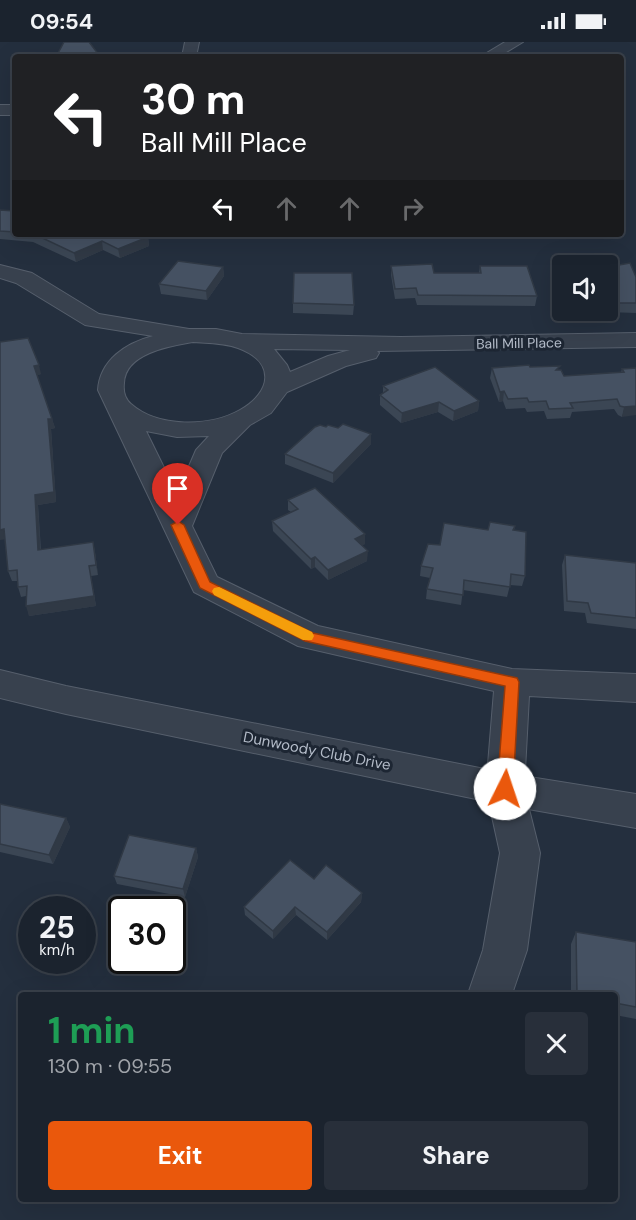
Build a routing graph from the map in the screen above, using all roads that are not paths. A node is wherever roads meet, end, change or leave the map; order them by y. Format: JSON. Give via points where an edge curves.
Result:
{"nodes":[{"id":1,"x":516,"y":42,"type":"edge"},
{"id":2,"x":493,"y":54,"type":"edge"},
{"id":3,"x":0,"y":272,"type":"edge"},
{"id":4,"x":193,"y":335,"type":"junction"},
{"id":5,"x":636,"y":340,"type":"edge"},
{"id":6,"x":242,"y":341,"type":"junction"},
{"id":7,"x":401,"y":344,"type":"junction"},
{"id":8,"x":103,"y":348,"type":"junction"},
{"id":9,"x":277,"y":387,"type":"junction"},
{"id":10,"x":123,"y":411,"type":"junction"},
{"id":11,"x":242,"y":419,"type":"junction"},
{"id":12,"x":178,"y":525,"type":"junction"},
{"id":13,"x":512,"y":682,"type":"junction"},
{"id":14,"x":0,"y":684,"type":"edge"},
{"id":15,"x":636,"y":688,"type":"edge"},
{"id":16,"x":505,"y":789,"type":"junction"},
{"id":17,"x":636,"y":810,"type":"edge"},
{"id":18,"x":491,"y":992,"type":"edge"}],
"edges":[{"from":1,"to":2,"type":"street"},
{"from":3,"to":8,"type":"street","via":[[24,279]]},
{"from":4,"to":6,"type":"street","name":"Ball Mill Place"},
{"from":4,"to":8,"type":"street"},
{"from":4,"to":8,"type":"street","via":[[163,340],[125,359]]},
{"from":5,"to":7,"type":"street","name":"Ball Mill Place"},
{"from":6,"to":7,"type":"street","name":"Ball Mill Place"},
{"from":6,"to":9,"type":"street","via":[[272,361]]},
{"from":7,"to":9,"type":"street","name":"Ball Mill Place","via":[[337,361]]},
{"from":8,"to":10,"type":"street","via":[[111,394]]},
{"from":9,"to":11,"type":"street","via":[[265,404]]},
{"from":10,"to":11,"type":"street","via":[[146,423],[177,429],[211,428]]},
{"from":10,"to":12,"type":"street"},
{"from":11,"to":12,"type":"street","via":[[210,450]]},
{"from":12,"to":13,"type":"street","via":[[205,585],[310,637]]},
{"from":13,"to":15,"type":"street"},
{"from":13,"to":16,"type":"street"},
{"from":14,"to":16,"type":"street","name":"Dunwoody Club Drive"},
{"from":16,"to":17,"type":"street","name":"Dunwoody Club Drive"},
{"from":16,"to":18,"type":"street","via":[[520,853],[505,950]]}]}
